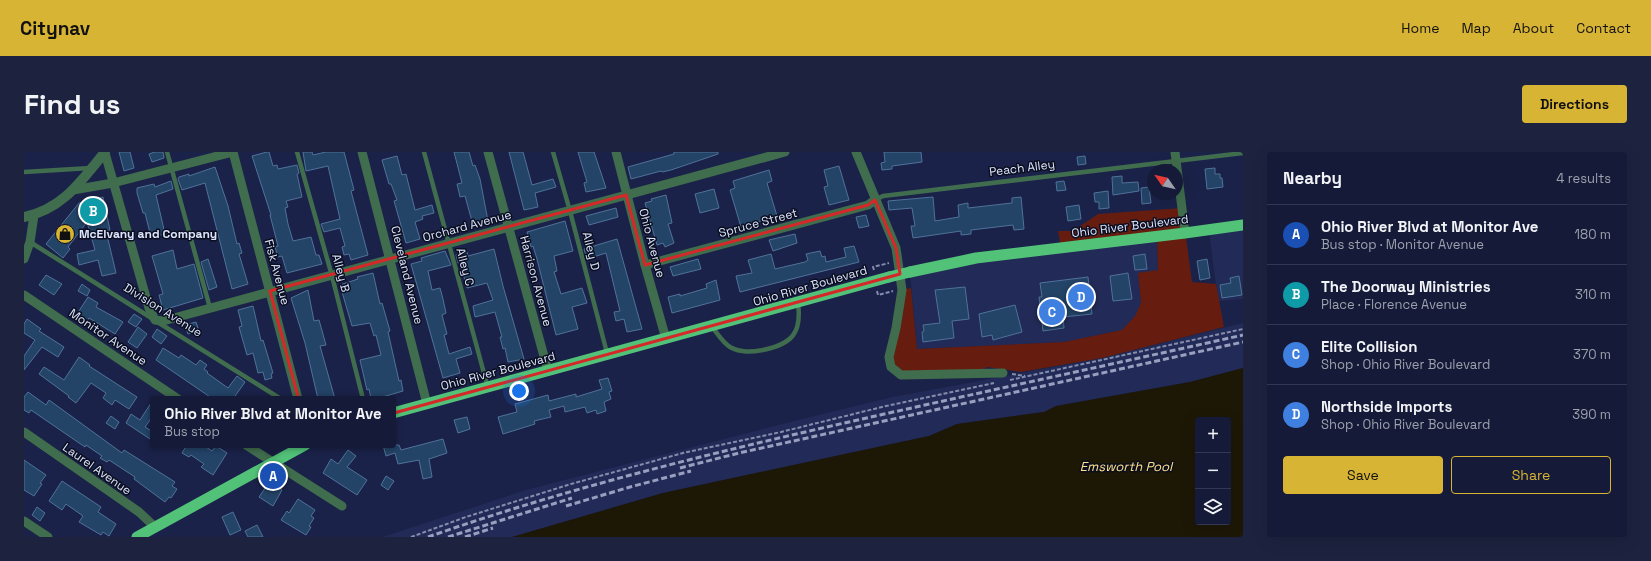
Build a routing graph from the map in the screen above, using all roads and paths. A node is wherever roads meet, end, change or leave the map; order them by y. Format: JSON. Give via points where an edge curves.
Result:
{"nodes":[{"id":1,"x":105,"y":152,"type":"edge"},
{"id":2,"x":167,"y":152,"type":"edge"},
{"id":3,"x":233,"y":152,"type":"edge"},
{"id":4,"x":297,"y":152,"type":"edge"},
{"id":5,"x":362,"y":152,"type":"edge"},
{"id":6,"x":424,"y":152,"type":"edge"},
{"id":7,"x":488,"y":152,"type":"edge"},
{"id":8,"x":553,"y":152,"type":"edge"},
{"id":9,"x":616,"y":152,"type":"edge"},
{"id":10,"x":785,"y":152,"type":"edge"},
{"id":11,"x":856,"y":152,"type":"edge"},
{"id":12,"x":1243,"y":153,"type":"edge"},
{"id":13,"x":1176,"y":156,"type":"edge"},
{"id":14,"x":92,"y":168,"type":"junction"},
{"id":15,"x":171,"y":168,"type":"junction"},
{"id":16,"x":24,"y":172,"type":"edge"},
{"id":17,"x":113,"y":183,"type":"junction"},
{"id":18,"x":73,"y":190,"type":"junction"},
{"id":19,"x":626,"y":195,"type":"junction"},
{"id":20,"x":875,"y":200,"type":"junction"},
{"id":21,"x":570,"y":211,"type":"junction"},
{"id":22,"x":29,"y":216,"type":"edge"},
{"id":23,"x":1243,"y":225,"type":"edge"},
{"id":24,"x":509,"y":228,"type":"junction"},
{"id":25,"x":1185,"y":233,"type":"junction"},
{"id":26,"x":30,"y":242,"type":"junction"},
{"id":27,"x":449,"y":244,"type":"junction"},
{"id":28,"x":24,"y":259,"type":"edge"},
{"id":29,"x":391,"y":259,"type":"junction"},
{"id":30,"x":888,"y":263,"type":"dead end"},
{"id":31,"x":645,"y":265,"type":"junction"},
{"id":32,"x":874,"y":270,"type":"dead end"},
{"id":33,"x":332,"y":276,"type":"junction"},
{"id":34,"x":270,"y":291,"type":"junction"},
{"id":35,"x":877,"y":291,"type":"dead end"},
{"id":36,"x":891,"y":291,"type":"dead end"},
{"id":37,"x":24,"y":296,"type":"edge"},
{"id":38,"x":798,"y":303,"type":"junction"},
{"id":39,"x":210,"y":308,"type":"junction"},
{"id":40,"x":155,"y":320,"type":"junction"},
{"id":41,"x":712,"y":327,"type":"junction"},
{"id":42,"x":1243,"y":329,"type":"edge"},
{"id":43,"x":666,"y":339,"type":"junction"},
{"id":44,"x":608,"y":355,"type":"junction"},
{"id":45,"x":548,"y":371,"type":"junction"},
{"id":46,"x":1027,"y":376,"type":"junction"},
{"id":47,"x":1003,"y":377,"type":"junction"},
{"id":48,"x":996,"y":383,"type":"dead end"},
{"id":49,"x":488,"y":388,"type":"junction"},
{"id":50,"x":174,"y":396,"type":"edge"},
{"id":51,"x":276,"y":396,"type":"edge"},
{"id":52,"x":297,"y":396,"type":"edge"},
{"id":53,"x":362,"y":396,"type":"edge"},
{"id":54,"x":427,"y":404,"type":"junction"},
{"id":55,"x":396,"y":412,"type":"edge"},
{"id":56,"x":24,"y":432,"type":"edge"},
{"id":57,"x":250,"y":448,"type":"edge"},
{"id":58,"x":299,"y":448,"type":"edge"},
{"id":59,"x":271,"y":462,"type":"junction"},
{"id":60,"x":342,"y":506,"type":"dead end"},
{"id":61,"x":24,"y":521,"type":"edge"},
{"id":62,"x":155,"y":527,"type":"junction"},
{"id":63,"x":48,"y":537,"type":"edge"},
{"id":64,"x":137,"y":537,"type":"edge"},
{"id":65,"x":412,"y":537,"type":"edge"}],
"edges":[{"from":1,"to":14,"type":"street"},
{"from":1,"to":17,"type":"street"},
{"from":2,"to":15,"type":"lane"},
{"from":3,"to":15,"type":"street"},
{"from":3,"to":34,"type":"street","name":"Fisk Avenue"},
{"from":4,"to":33,"type":"lane","name":"Alley B"},
{"from":5,"to":29,"type":"street","name":"Cleveland Avenue"},
{"from":6,"to":27,"type":"lane","name":"Alley C"},
{"from":7,"to":24,"type":"street","name":"Harrison Avenue"},
{"from":8,"to":21,"type":"lane","name":"Alley D"},
{"from":9,"to":19,"type":"street","name":"Ohio Avenue"},
{"from":10,"to":19,"type":"street","name":"Orchard Avenue"},
{"from":11,"to":20,"type":"street"},
{"from":12,"to":13,"type":"lane","name":"Peach Alley"},
{"from":13,"to":20,"type":"lane","name":"Peach Alley","via":[[882,196]]},
{"from":13,"to":25,"type":"street"},
{"from":14,"to":16,"type":"lane"},
{"from":14,"to":18,"type":"street"},
{"from":15,"to":17,"type":"street"},
{"from":15,"to":39,"type":"lane"},
{"from":17,"to":18,"type":"street"},
{"from":17,"to":40,"type":"street","via":[[148,308]]},
{"from":18,"to":22,"type":"street","via":[[47,211]]},
{"from":19,"to":21,"type":"street","name":"Orchard Avenue"},
{"from":19,"to":31,"type":"street","name":"Ohio Avenue"},
{"from":20,"to":31,"type":"street","name":"Spruce Street","via":[[868,205]]},
{"from":20,"to":47,"type":"street","via":[[896,248],[902,290],[889,357],[891,367],[901,375]]},
{"from":21,"to":24,"type":"street","name":"Orchard Avenue"},
{"from":21,"to":44,"type":"lane","name":"Alley D"},
{"from":22,"to":26,"type":"street"},
{"from":23,"to":25,"type":"highway","name":"Ohio River Boulevard"},
{"from":24,"to":27,"type":"street","name":"Orchard Avenue"},
{"from":24,"to":45,"type":"street","name":"Harrison Avenue"},
{"from":25,"to":38,"type":"highway","name":"Ohio River Boulevard","bridge":true,"via":[[976,258],[889,277]]},
{"from":26,"to":28,"type":"street"},
{"from":26,"to":40,"type":"lane","name":"Division Avenue"},
{"from":27,"to":29,"type":"street","name":"Orchard Avenue"},
{"from":27,"to":49,"type":"lane","name":"Alley C"},
{"from":29,"to":33,"type":"street","name":"Orchard Avenue"},
{"from":29,"to":54,"type":"street","name":"Cleveland Avenue"},
{"from":30,"to":32,"type":"path","via":[[873,267]]},
{"from":31,"to":43,"type":"street","name":"Ohio Avenue"},
{"from":33,"to":34,"type":"street","name":"Orchard Avenue"},
{"from":33,"to":53,"type":"lane","name":"Alley B"},
{"from":34,"to":39,"type":"street","name":"Orchard Avenue"},
{"from":34,"to":52,"type":"street","name":"Fisk Avenue"},
{"from":35,"to":36,"type":"path","via":[[878,295]]},
{"from":37,"to":50,"type":"street","name":"Monitor Avenue"},
{"from":38,"to":41,"type":"highway","name":"Ohio River Boulevard"},
{"from":38,"to":41,"type":"lane","via":[[800,320],[795,333],[780,346],[750,352],[739,351],[726,344]]},
{"from":39,"to":40,"type":"street","name":"Orchard Avenue","via":[[163,321]]},
{"from":40,"to":51,"type":"lane","name":"Division Avenue"},
{"from":41,"to":43,"type":"highway","name":"Ohio River Boulevard"},
{"from":42,"to":46,"type":"path"},
{"from":43,"to":44,"type":"highway","name":"Ohio River Boulevard"},
{"from":44,"to":45,"type":"highway","name":"Ohio River Boulevard"},
{"from":45,"to":49,"type":"highway","name":"Ohio River Boulevard"},
{"from":46,"to":47,"type":"path"},
{"from":46,"to":47,"type":"path"},
{"from":48,"to":65,"type":"path","via":[[683,454],[572,484],[466,517]]},
{"from":49,"to":54,"type":"highway","name":"Ohio River Boulevard"},
{"from":54,"to":55,"type":"highway","name":"Ohio River Boulevard"},
{"from":56,"to":62,"type":"street","name":"Laurel Avenue","via":[[138,512]]},
{"from":57,"to":59,"type":"street"},
{"from":58,"to":59,"type":"highway"},
{"from":59,"to":60,"type":"street"},
{"from":59,"to":62,"type":"highway"},
{"from":61,"to":63,"type":"street"},
{"from":62,"to":64,"type":"highway"}]}
